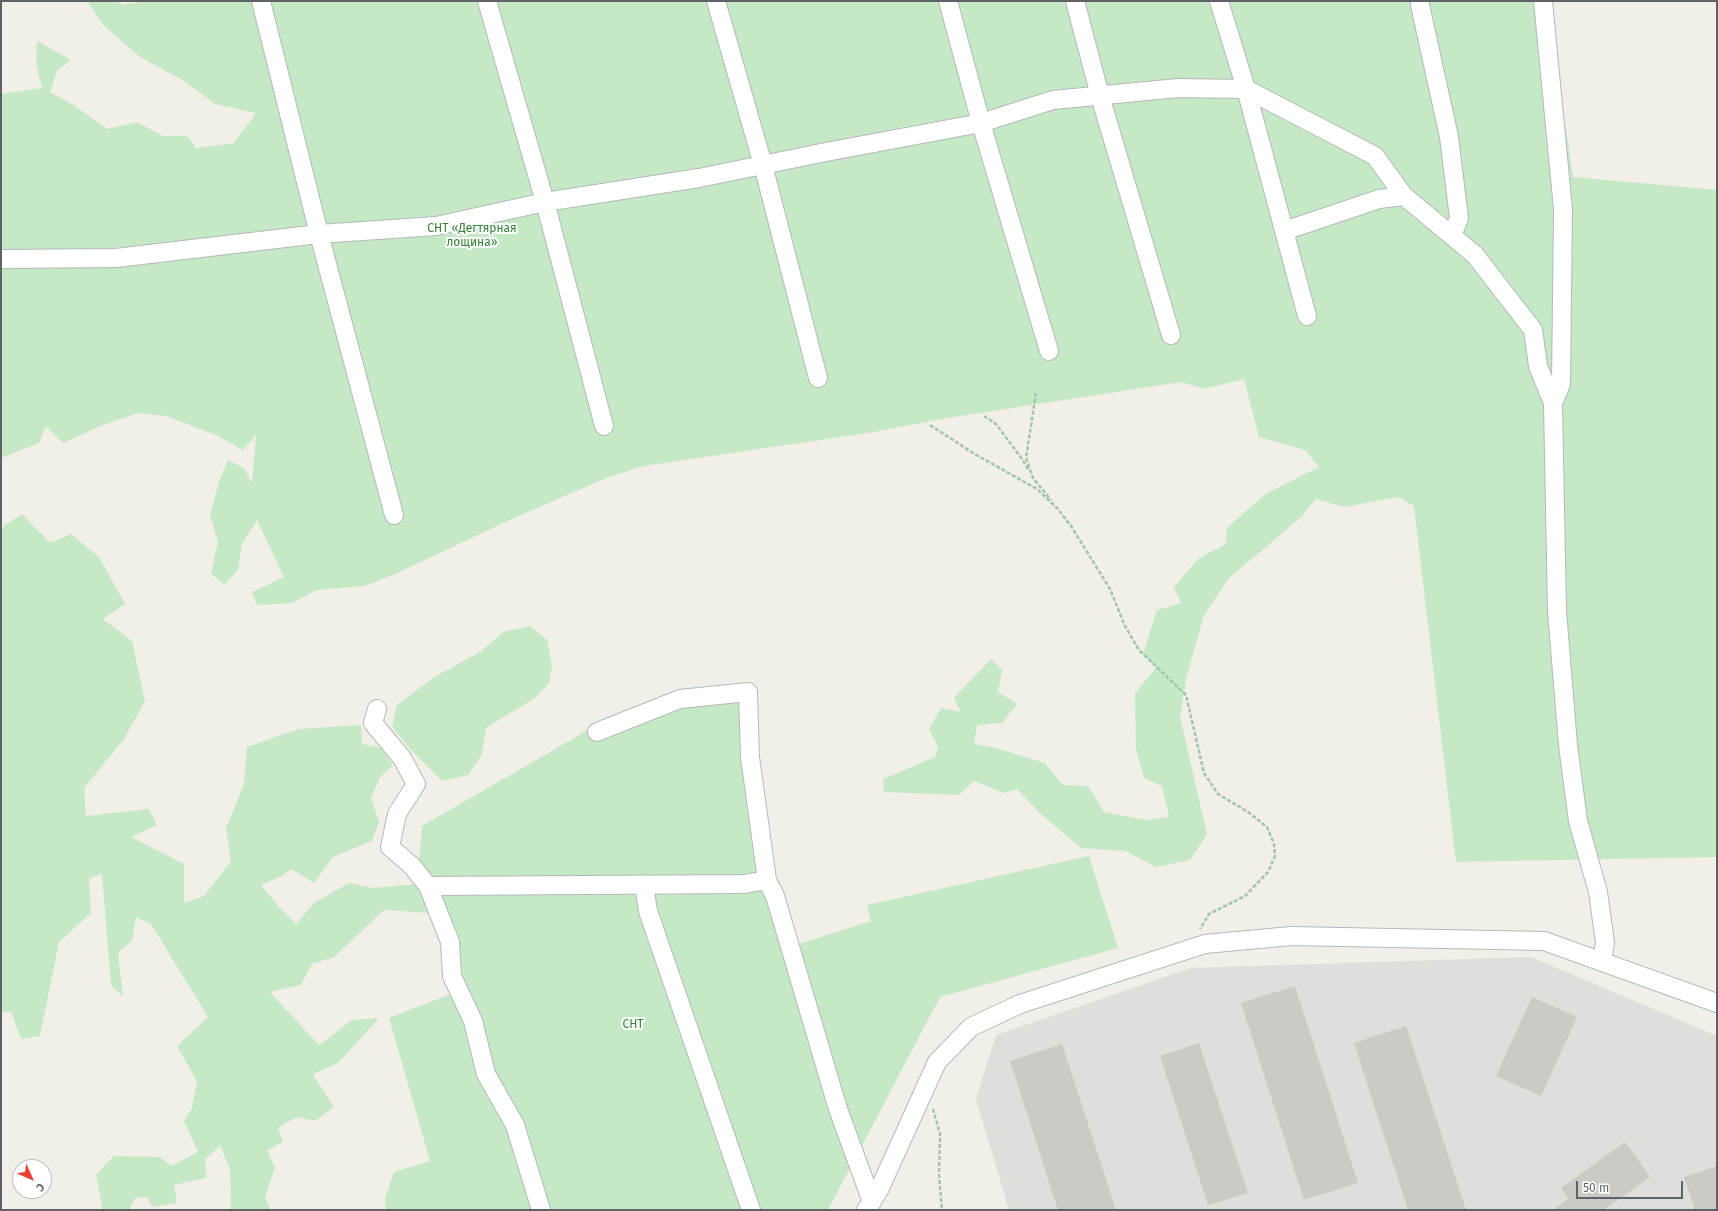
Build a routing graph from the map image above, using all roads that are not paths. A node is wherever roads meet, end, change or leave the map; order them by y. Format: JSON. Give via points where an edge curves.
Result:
{"nodes":[{"id":1,"x":261,"y":1,"type":"edge"},
{"id":2,"x":487,"y":1,"type":"edge"},
{"id":3,"x":716,"y":1,"type":"edge"},
{"id":4,"x":948,"y":1,"type":"edge"},
{"id":5,"x":1075,"y":1,"type":"edge"},
{"id":6,"x":1219,"y":1,"type":"edge"},
{"id":7,"x":1543,"y":1,"type":"edge"},
{"id":8,"x":1420,"y":5,"type":"dead end"},
{"id":9,"x":1246,"y":88,"type":"junction"},
{"id":10,"x":1100,"y":96,"type":"junction"},
{"id":11,"x":981,"y":123,"type":"junction"},
{"id":12,"x":763,"y":165,"type":"junction"},
{"id":13,"x":1404,"y":196,"type":"junction"},
{"id":14,"x":545,"y":202,"type":"junction"},
{"id":15,"x":1284,"y":231,"type":"junction"},
{"id":16,"x":319,"y":234,"type":"junction"},
{"id":17,"x":1452,"y":236,"type":"junction"},
{"id":18,"x":1,"y":259,"type":"edge"},
{"id":19,"x":1307,"y":316,"type":"dead end"},
{"id":20,"x":1171,"y":335,"type":"dead end"},
{"id":21,"x":1049,"y":350,"type":"dead end"},
{"id":22,"x":818,"y":378,"type":"dead end"},
{"id":23,"x":1553,"y":402,"type":"junction"},
{"id":24,"x":604,"y":426,"type":"dead end"},
{"id":25,"x":394,"y":516,"type":"dead end"},
{"id":26,"x":377,"y":709,"type":"dead end"},
{"id":27,"x":597,"y":732,"type":"dead end"},
{"id":28,"x":767,"y":880,"type":"junction"},
{"id":29,"x":644,"y":885,"type":"junction"},
{"id":30,"x":428,"y":886,"type":"junction"},
{"id":31,"x":1602,"y":962,"type":"junction"},
{"id":32,"x":1717,"y":1003,"type":"edge"},
{"id":33,"x":869,"y":1206,"type":"edge"},
{"id":34,"x":541,"y":1210,"type":"edge"},
{"id":35,"x":751,"y":1210,"type":"edge"}],
"edges":[{"from":1,"to":16,"type":"street"},
{"from":2,"to":14,"type":"street"},
{"from":3,"to":12,"type":"street"},
{"from":4,"to":11,"type":"street"},
{"from":5,"to":10,"type":"street"},
{"from":6,"to":9,"type":"street"},
{"from":7,"to":23,"type":"street","via":[[1563,209],[1561,384]]},
{"from":8,"to":17,"type":"street","via":[[1449,137],[1459,218]]},
{"from":9,"to":10,"type":"street","via":[[1178,88]]},
{"from":9,"to":13,"type":"street","via":[[1375,156]]},
{"from":9,"to":15,"type":"street"},
{"from":10,"to":11,"type":"street","via":[[1053,100]]},
{"from":10,"to":20,"type":"street"},
{"from":11,"to":12,"type":"street"},
{"from":11,"to":21,"type":"street"},
{"from":12,"to":14,"type":"street","via":[[699,178]]},
{"from":12,"to":22,"type":"street"},
{"from":13,"to":15,"type":"street","via":[[1379,199]]},
{"from":13,"to":17,"type":"street"},
{"from":14,"to":16,"type":"street","via":[[436,226]]},
{"from":14,"to":24,"type":"street"},
{"from":15,"to":19,"type":"street"},
{"from":16,"to":18,"type":"street","via":[[116,258]]},
{"from":16,"to":25,"type":"street"},
{"from":17,"to":23,"type":"street","via":[[1475,255],[1533,330],[1538,366]]},
{"from":23,"to":31,"type":"street","via":[[1557,611],[1568,745],[1578,821],[1598,892],[1605,942]]},
{"from":26,"to":30,"type":"street","via":[[373,723],[402,758],[416,784],[397,814],[390,848],[412,866]]},
{"from":27,"to":28,"type":"street","via":[[680,699],[748,692],[750,757]]},
{"from":28,"to":29,"type":"street","via":[[744,884]]},
{"from":28,"to":33,"type":"street","via":[[775,896]]},
{"from":29,"to":30,"type":"street"},
{"from":29,"to":35,"type":"street","via":[[648,911]]},
{"from":30,"to":34,"type":"street","via":[[450,942],[452,976],[473,1021],[486,1074],[515,1125]]},
{"from":31,"to":32,"type":"street"},
{"from":31,"to":33,"type":"street","via":[[1544,941],[1291,936],[1205,944],[1020,1004],[971,1027],[937,1062],[879,1190]]}]}
